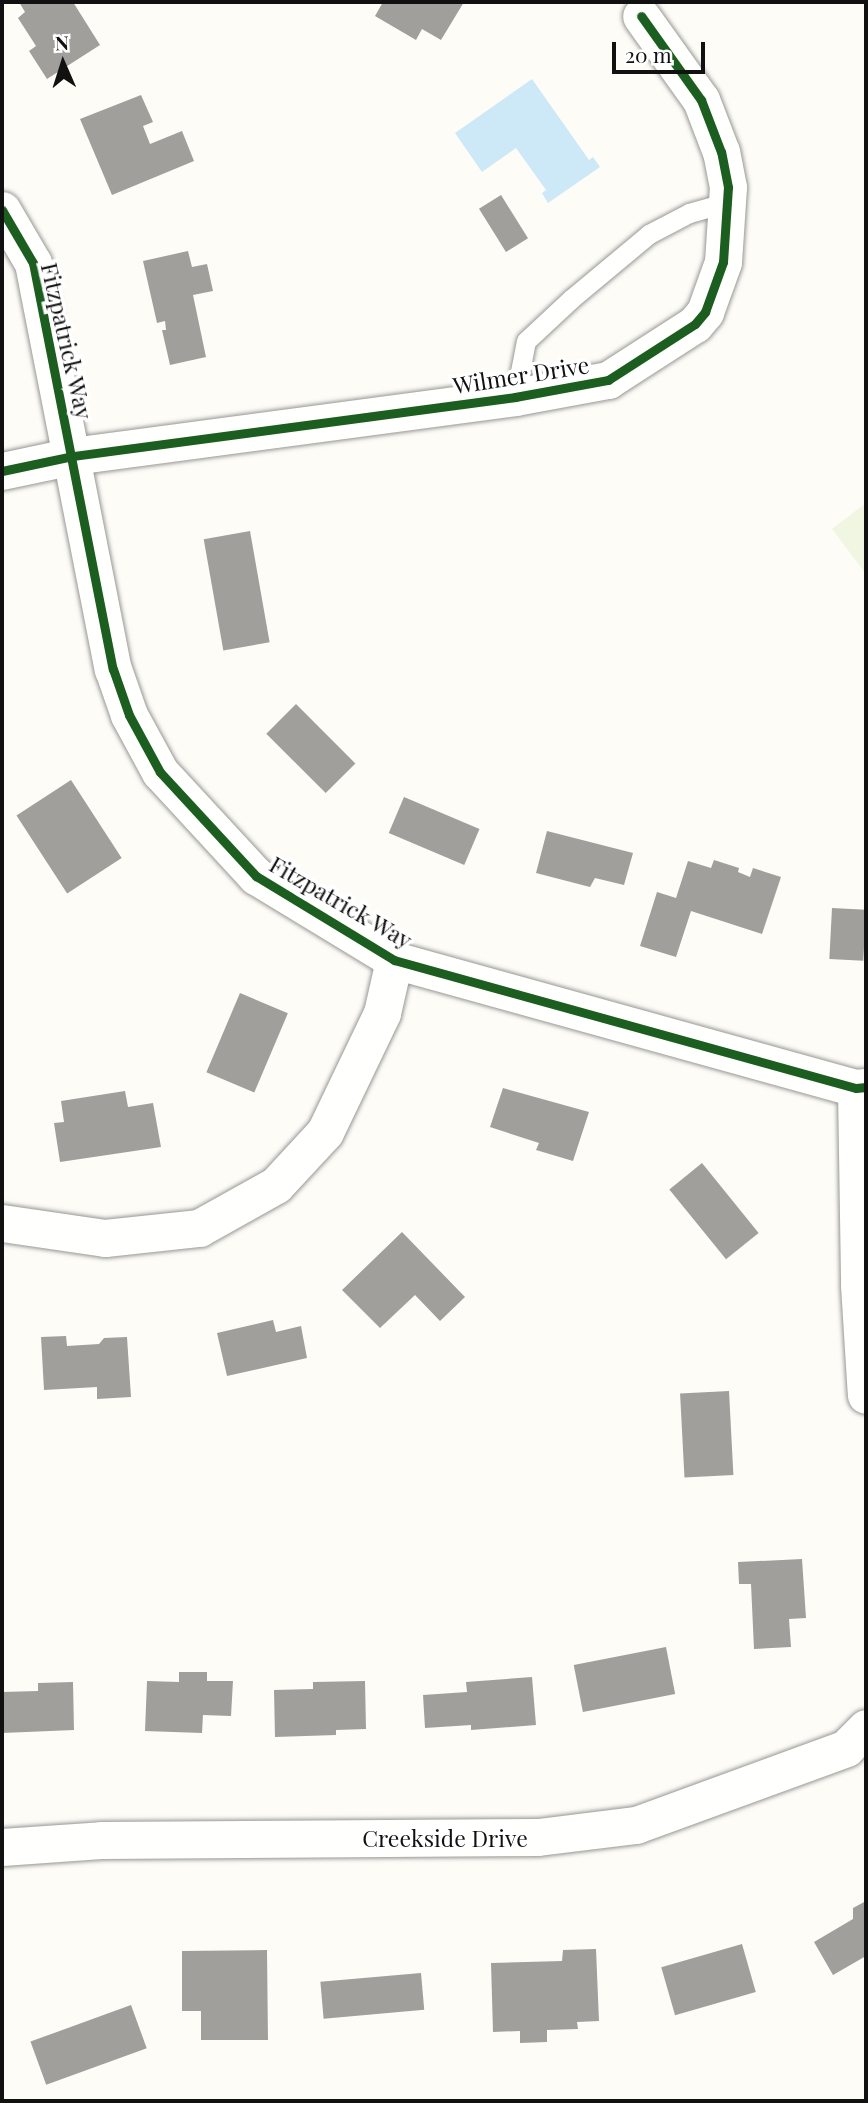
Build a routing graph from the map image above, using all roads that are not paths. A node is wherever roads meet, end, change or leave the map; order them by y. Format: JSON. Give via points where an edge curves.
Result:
{"nodes":[{"id":1,"x":641,"y":16,"type":"dead end"},
{"id":2,"x":727,"y":202,"type":"junction"},
{"id":3,"x":2,"y":210,"type":"edge"},
{"id":4,"x":515,"y":397,"type":"junction"},
{"id":5,"x":73,"y":456,"type":"junction"},
{"id":6,"x":2,"y":471,"type":"edge"},
{"id":7,"x":394,"y":960,"type":"junction"},
{"id":8,"x":861,"y":1088,"type":"edge"},
{"id":9,"x":2,"y":1223,"type":"edge"},
{"id":10,"x":866,"y":1395,"type":"edge"},
{"id":11,"x":866,"y":1728,"type":"edge"},
{"id":12,"x":2,"y":1847,"type":"edge"}],
"edges":[{"from":1,"to":2,"type":"street","name":"Wilmer Drive","via":[[701,100],[721,152]]},
{"from":2,"to":4,"type":"lane","via":[[689,213],[649,234],[571,299],[526,341]]},
{"from":2,"to":4,"type":"street","name":"Wilmer Drive","via":[[723,262],[705,312],[695,324],[608,380]]},
{"from":3,"to":5,"type":"street","name":"Fitzpatrick Way","via":[[33,263]]},
{"from":4,"to":5,"type":"street","name":"Wilmer Drive"},
{"from":5,"to":6,"type":"street","name":"Wilmer Drive"},
{"from":5,"to":7,"type":"street","name":"Fitzpatrick Way","via":[[113,669],[129,715],[160,772],[256,876]]},
{"from":7,"to":8,"type":"street","name":"Fitzpatrick Way"},
{"from":7,"to":9,"type":"street","via":[[382,1013],[326,1132],[276,1185],[199,1228],[104,1238]]},
{"from":8,"to":10,"type":"street","via":[[859,1285]]},
{"from":11,"to":12,"type":"street","name":"Creekside Drive","via":[[846,1748],[636,1825],[538,1837],[102,1840]]}]}
